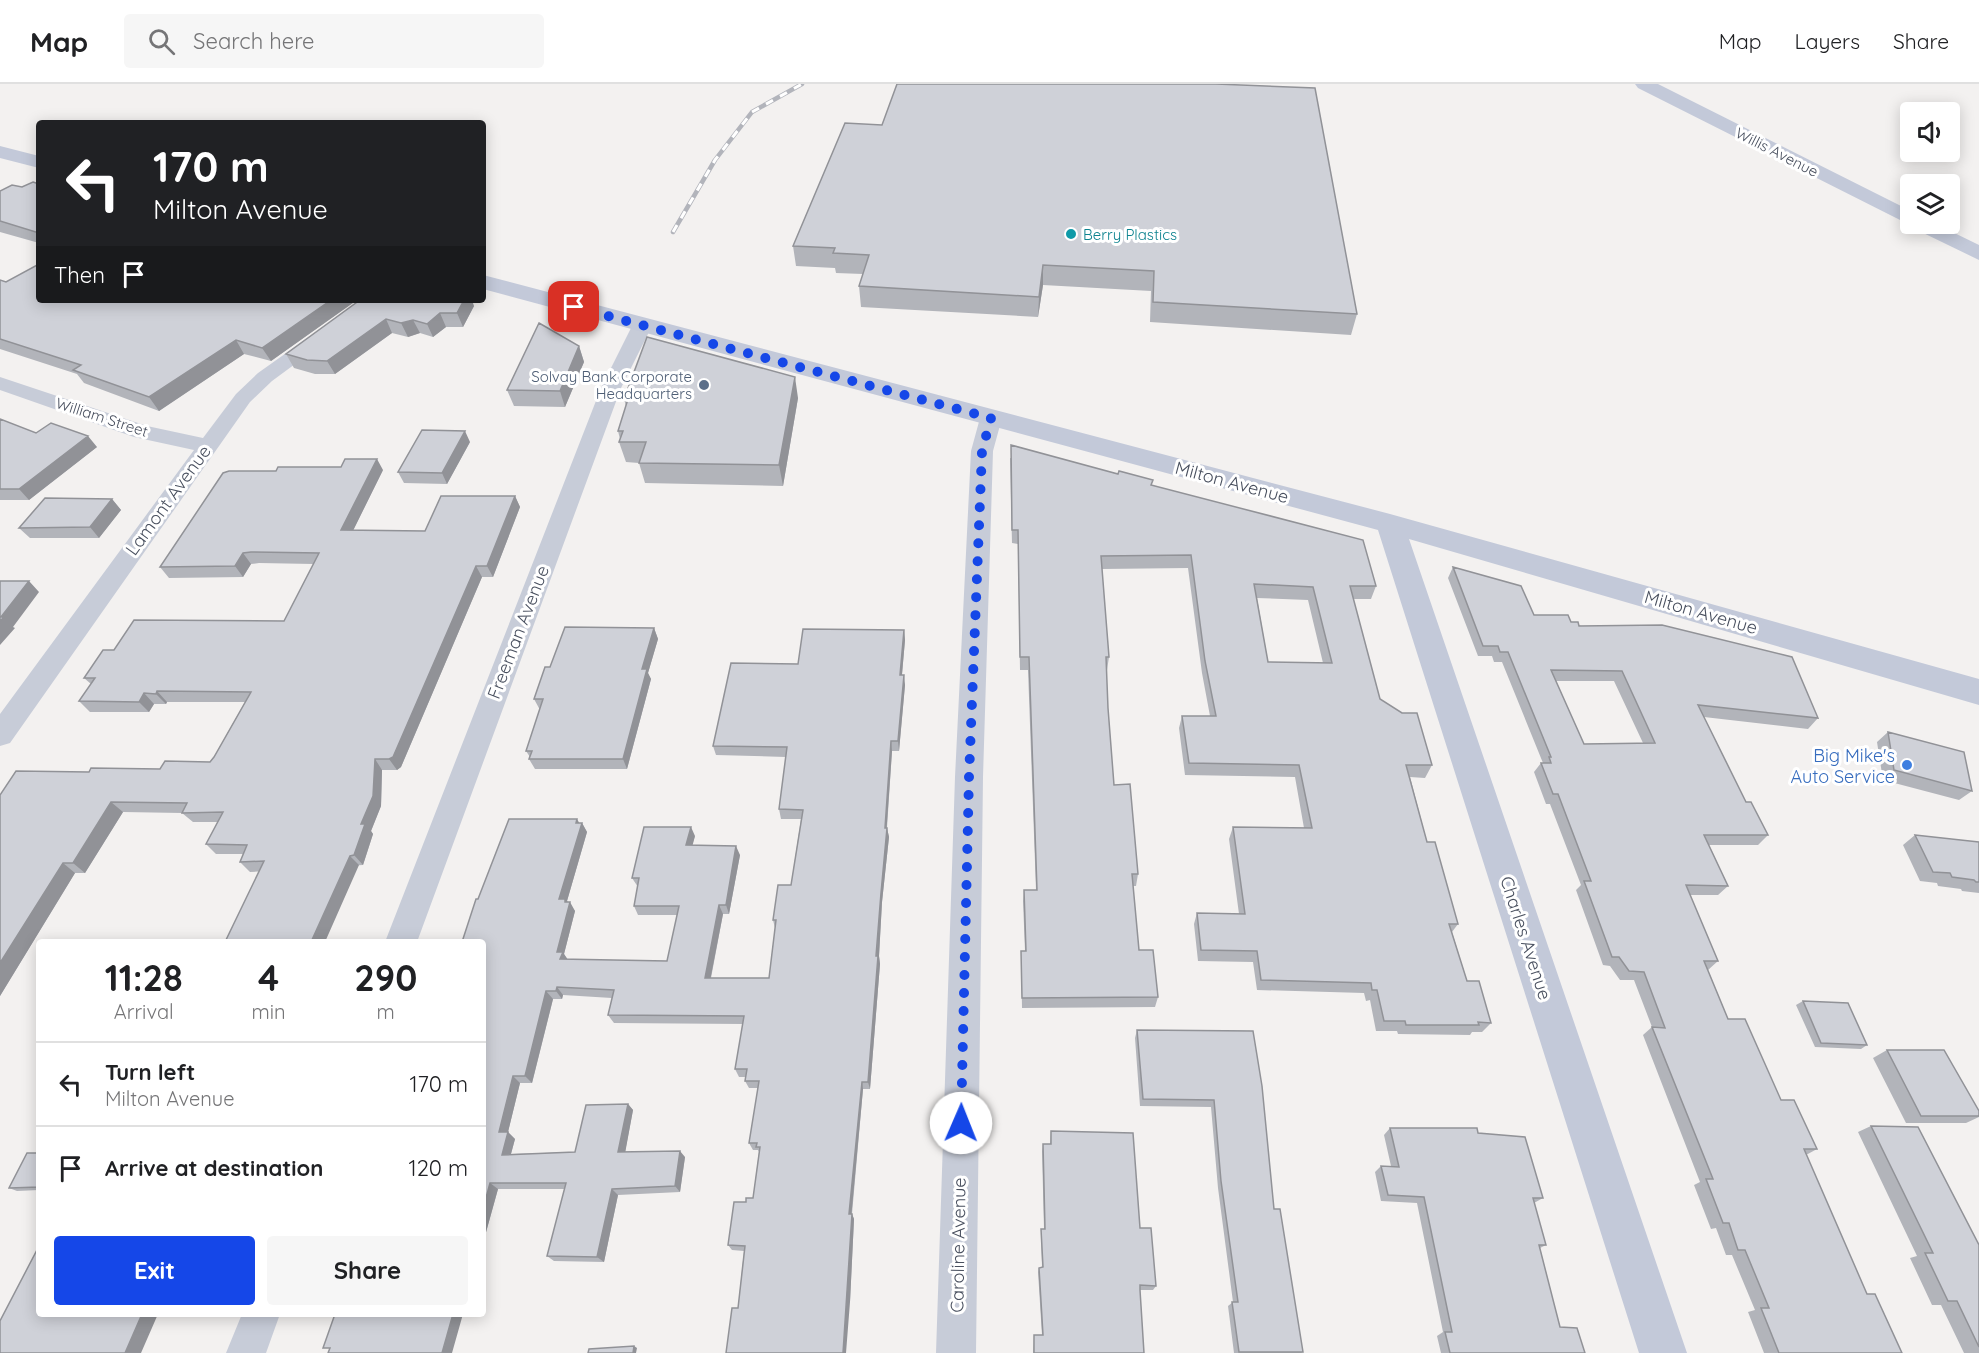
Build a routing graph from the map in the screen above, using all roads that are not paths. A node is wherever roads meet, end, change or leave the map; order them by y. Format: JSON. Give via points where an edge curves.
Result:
{"nodes":[{"id":1,"x":1644,"y":84,"type":"edge"},
{"id":2,"x":0,"y":152,"type":"edge"},
{"id":3,"x":36,"y":161,"type":"edge"},
{"id":4,"x":1900,"y":213,"type":"edge"},
{"id":5,"x":1940,"y":234,"type":"edge"},
{"id":6,"x":1979,"y":253,"type":"edge"},
{"id":7,"x":486,"y":283,"type":"edge"},
{"id":8,"x":369,"y":303,"type":"edge"},
{"id":9,"x":642,"y":326,"type":"junction"},
{"id":10,"x":0,"y":383,"type":"edge"},
{"id":11,"x":991,"y":418,"type":"junction"},
{"id":12,"x":206,"y":446,"type":"junction"},
{"id":13,"x":1390,"y":524,"type":"junction"},
{"id":14,"x":1979,"y":692,"type":"edge"},
{"id":15,"x":0,"y":735,"type":"edge"},
{"id":16,"x":403,"y":939,"type":"edge"},
{"id":17,"x":260,"y":1317,"type":"edge"},
{"id":18,"x":246,"y":1353,"type":"edge"},
{"id":19,"x":956,"y":1353,"type":"edge"},
{"id":20,"x":1663,"y":1353,"type":"edge"}],
"edges":[{"from":1,"to":4,"type":"main road","name":"Willis Avenue"},
{"from":2,"to":3,"type":"main road"},
{"from":5,"to":6,"type":"main road"},
{"from":7,"to":9,"type":"main road","name":"Milton Avenue"},
{"from":8,"to":12,"type":"street","name":"Lamont Avenue","via":[[266,377],[243,398]]},
{"from":9,"to":11,"type":"main road","name":"Milton Avenue"},
{"from":9,"to":16,"type":"street","name":"Freeman Avenue","via":[[611,388]]},
{"from":10,"to":12,"type":"street","name":"William Street","via":[[142,432]]},
{"from":11,"to":13,"type":"main road","name":"Milton Avenue"},
{"from":11,"to":19,"type":"street","name":"Caroline Avenue","via":[[982,451],[969,777]]},
{"from":12,"to":15,"type":"street","name":"Lamont Avenue"},
{"from":13,"to":14,"type":"main road","name":"Milton Avenue"},
{"from":13,"to":20,"type":"main road","name":"Charles Avenue"},
{"from":17,"to":18,"type":"street"}]}
